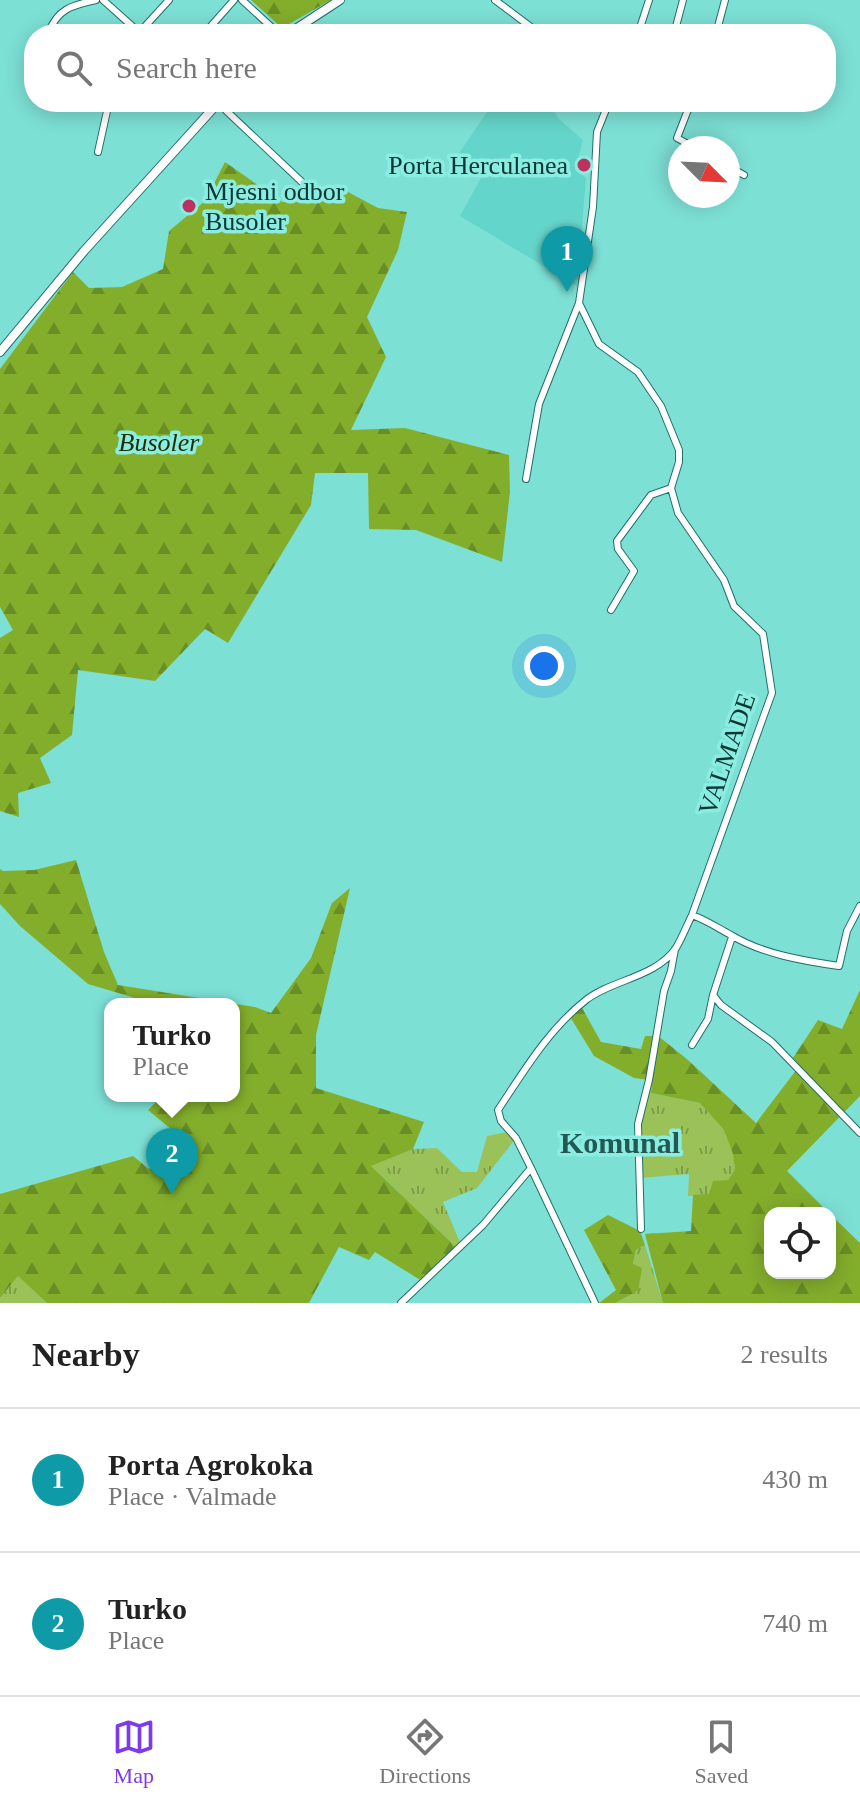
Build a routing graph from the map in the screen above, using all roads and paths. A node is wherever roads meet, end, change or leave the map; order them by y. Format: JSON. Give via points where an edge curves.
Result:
{"nodes":[{"id":1,"x":96,"y":0,"type":"edge"},
{"id":2,"x":103,"y":0,"type":"edge"},
{"id":3,"x":169,"y":0,"type":"edge"},
{"id":4,"x":234,"y":0,"type":"edge"},
{"id":5,"x":242,"y":0,"type":"edge"},
{"id":6,"x":340,"y":0,"type":"edge"},
{"id":7,"x":495,"y":0,"type":"edge"},
{"id":8,"x":649,"y":0,"type":"edge"},
{"id":9,"x":683,"y":0,"type":"edge"},
{"id":10,"x":725,"y":0,"type":"edge"},
{"id":11,"x":53,"y":24,"type":"edge"},
{"id":12,"x":129,"y":24,"type":"edge"},
{"id":13,"x":149,"y":24,"type":"edge"},
{"id":14,"x":213,"y":24,"type":"edge"},
{"id":15,"x":268,"y":24,"type":"edge"},
{"id":16,"x":303,"y":24,"type":"edge"},
{"id":17,"x":527,"y":24,"type":"edge"},
{"id":18,"x":641,"y":24,"type":"edge"},
{"id":19,"x":677,"y":24,"type":"edge"},
{"id":20,"x":719,"y":24,"type":"edge"},
{"id":21,"x":107,"y":112,"type":"edge"},
{"id":22,"x":209,"y":112,"type":"edge"},
{"id":23,"x":228,"y":112,"type":"edge"},
{"id":24,"x":605,"y":112,"type":"edge"},
{"id":25,"x":687,"y":112,"type":"edge"},
{"id":26,"x":678,"y":136,"type":"edge"},
{"id":27,"x":98,"y":152,"type":"dead end"},
{"id":28,"x":740,"y":173,"type":"edge"},
{"id":29,"x":744,"y":175,"type":"dead end"},
{"id":30,"x":304,"y":184,"type":"dead end"},
{"id":31,"x":579,"y":303,"type":"junction"},
{"id":32,"x":3,"y":340,"type":"edge"},
{"id":33,"x":0,"y":352,"type":"edge"},
{"id":34,"x":526,"y":479,"type":"dead end"},
{"id":35,"x":671,"y":488,"type":"junction"},
{"id":36,"x":611,"y":610,"type":"dead end"},
{"id":37,"x":860,"y":906,"type":"edge"},
{"id":38,"x":692,"y":915,"type":"junction"},
{"id":39,"x":732,"y":937,"type":"junction"},
{"id":40,"x":675,"y":949,"type":"junction"},
{"id":41,"x":713,"y":995,"type":"junction"},
{"id":42,"x":692,"y":1045,"type":"dead end"},
{"id":43,"x":860,"y":1133,"type":"edge"},
{"id":44,"x":531,"y":1168,"type":"junction"},
{"id":45,"x":641,"y":1229,"type":"dead end"},
{"id":46,"x":401,"y":1303,"type":"edge"},
{"id":47,"x":595,"y":1303,"type":"edge"}],
"edges":[{"from":1,"to":11,"type":"street","via":[[69,6]]},
{"from":2,"to":12,"type":"street"},
{"from":3,"to":13,"type":"street"},
{"from":4,"to":14,"type":"street"},
{"from":5,"to":15,"type":"street"},
{"from":6,"to":16,"type":"main road"},
{"from":7,"to":17,"type":"street"},
{"from":8,"to":18,"type":"street"},
{"from":9,"to":19,"type":"street"},
{"from":10,"to":20,"type":"street"},
{"from":21,"to":27,"type":"street"},
{"from":22,"to":32,"type":"main road"},
{"from":23,"to":30,"type":"street"},
{"from":24,"to":31,"type":"street","via":[[597,132]]},
{"from":25,"to":26,"type":"street"},
{"from":28,"to":29,"type":"street"},
{"from":31,"to":34,"type":"street","via":[[539,404]]},
{"from":31,"to":35,"type":"street","via":[[599,344],[638,372],[661,406],[679,450]]},
{"from":32,"to":33,"type":"main road"},
{"from":35,"to":36,"type":"street","via":[[651,495],[617,541],[634,571]]},
{"from":35,"to":38,"type":"street","name":"VALMADE","via":[[678,513],[724,580],[730,600],[763,634],[772,693]]},
{"from":37,"to":39,"type":"street","via":[[847,931],[839,966],[793,959]]},
{"from":38,"to":39,"type":"street"},
{"from":38,"to":40,"type":"street","name":"VALMADE"},
{"from":39,"to":41,"type":"street"},
{"from":40,"to":44,"type":"street","via":[[652,969],[589,998],[560,1023],[527,1065],[498,1110]]},
{"from":40,"to":45,"type":"street","via":[[638,1124]]},
{"from":41,"to":42,"type":"street","via":[[708,1019]]},
{"from":41,"to":43,"type":"street","via":[[772,1042]]},
{"from":44,"to":46,"type":"street","via":[[483,1225]]},
{"from":44,"to":47,"type":"street"}]}
